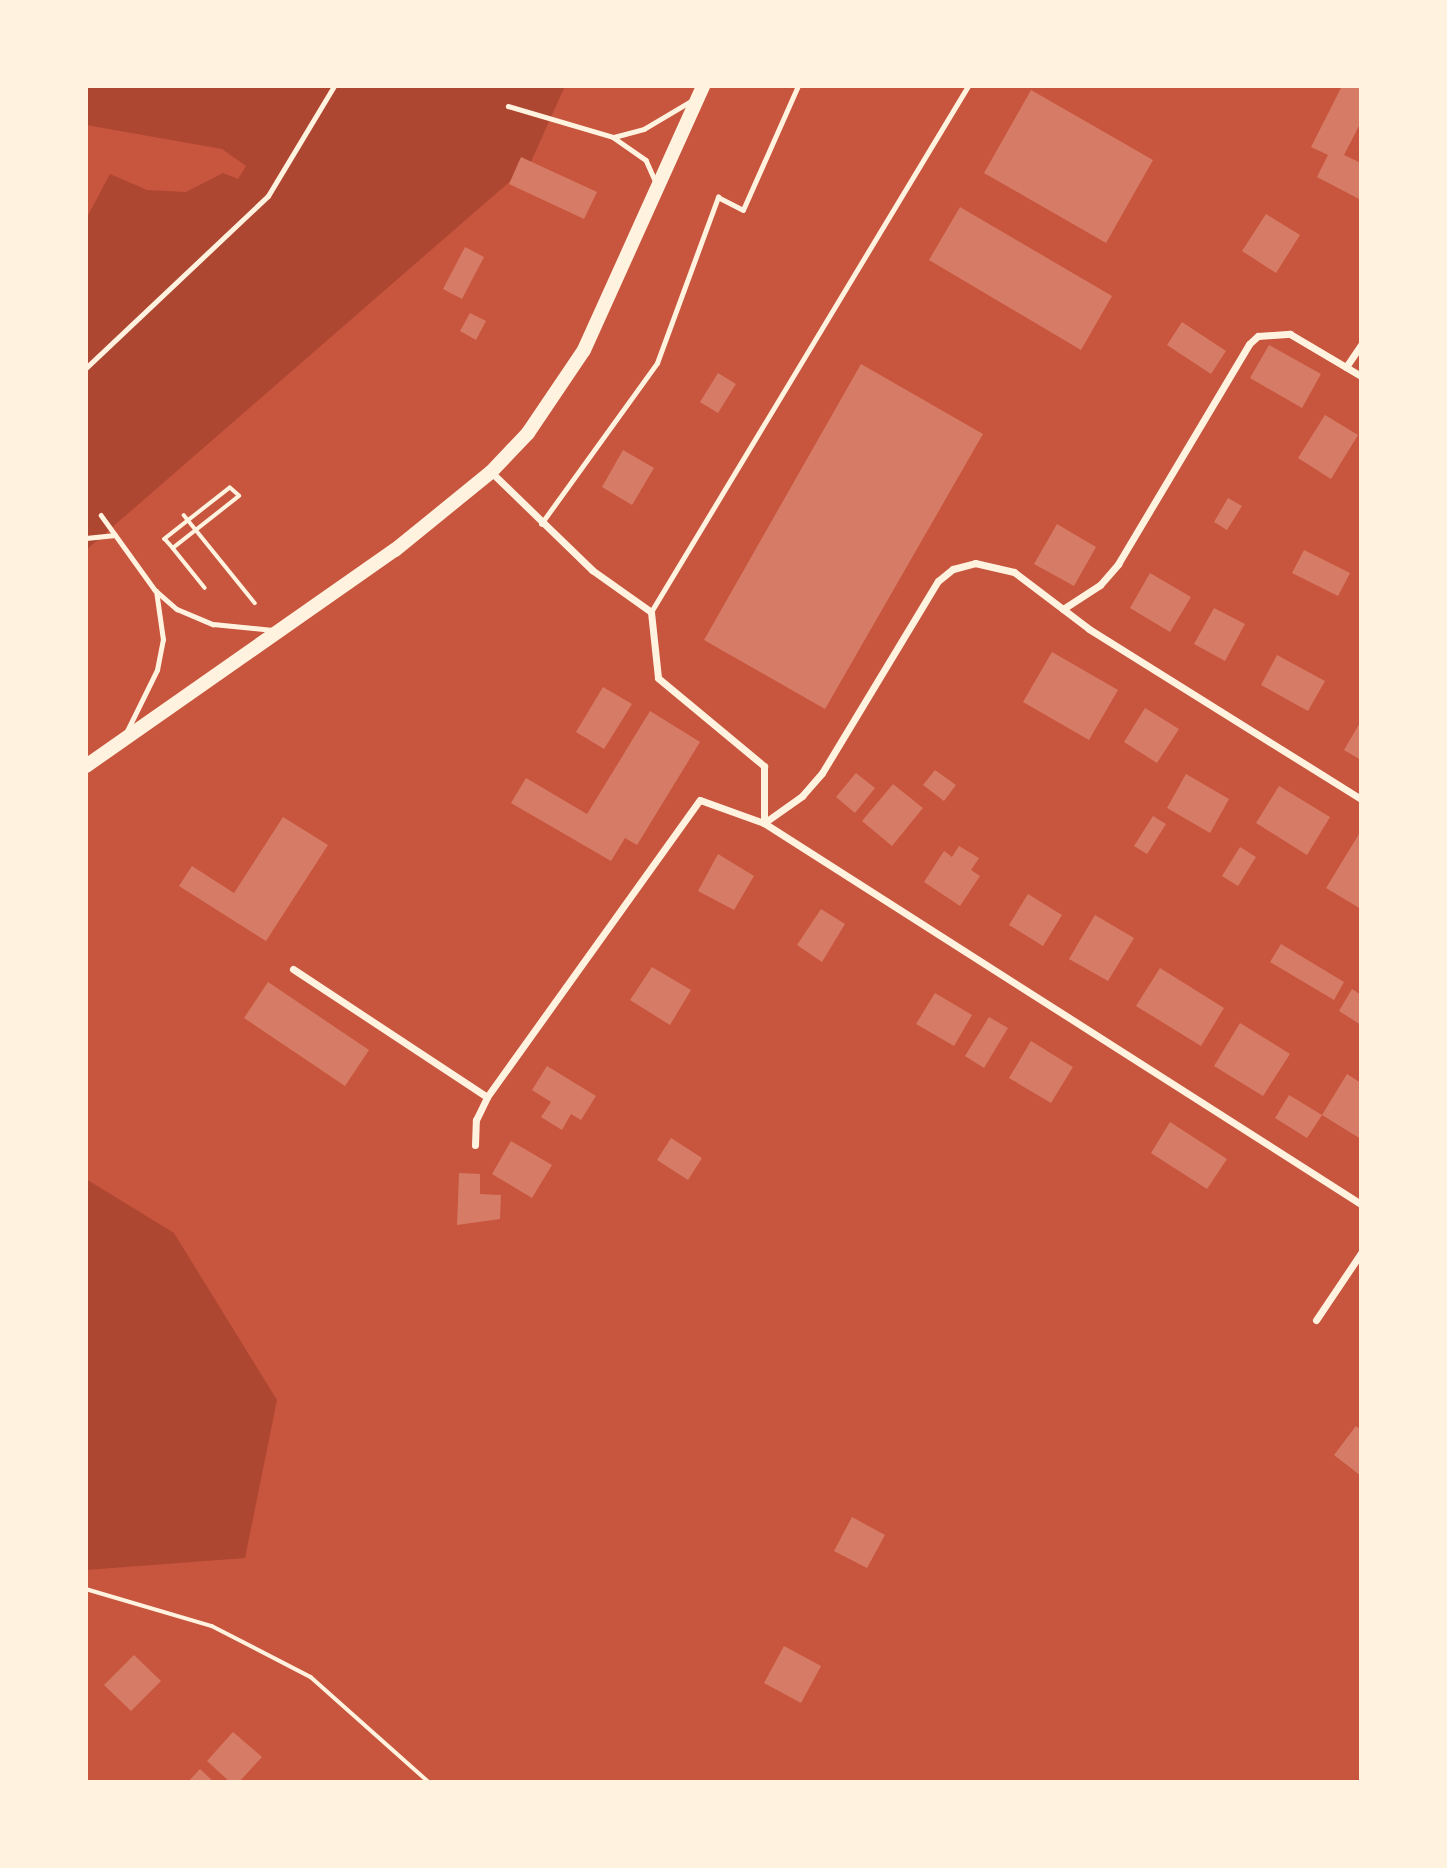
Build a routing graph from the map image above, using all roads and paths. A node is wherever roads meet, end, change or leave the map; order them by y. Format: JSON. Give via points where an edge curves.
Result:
{"nodes":[{"id":1,"x":334,"y":86,"type":"edge"},
{"id":2,"x":798,"y":86,"type":"edge"},
{"id":3,"x":968,"y":86,"type":"edge"},
{"id":4,"x":701,"y":91,"type":"edge"},
{"id":5,"x":508,"y":106,"type":"dead end"},
{"id":6,"x":613,"y":137,"type":"junction"},
{"id":7,"x":658,"y":190,"type":"junction"},
{"id":8,"x":1361,"y":345,"type":"edge"},
{"id":9,"x":1346,"y":367,"type":"junction"},
{"id":10,"x":86,"y":368,"type":"edge"},
{"id":11,"x":1361,"y":376,"type":"edge"},
{"id":12,"x":491,"y":472,"type":"junction"},
{"id":13,"x":102,"y":515,"type":"dead end"},
{"id":14,"x":184,"y":515,"type":"dead end"},
{"id":15,"x":189,"y":521,"type":"junction"},
{"id":16,"x":541,"y":525,"type":"junction"},
{"id":17,"x":195,"y":529,"type":"junction"},
{"id":18,"x":116,"y":535,"type":"junction"},
{"id":19,"x":86,"y":538,"type":"edge"},
{"id":20,"x":173,"y":548,"type":"junction"},
{"id":21,"x":205,"y":589,"type":"dead end"},
{"id":22,"x":155,"y":590,"type":"junction"},
{"id":23,"x":255,"y":603,"type":"dead end"},
{"id":24,"x":1063,"y":609,"type":"junction"},
{"id":25,"x":651,"y":612,"type":"junction"},
{"id":26,"x":276,"y":630,"type":"junction"},
{"id":27,"x":124,"y":738,"type":"junction"},
{"id":28,"x":86,"y":766,"type":"edge"},
{"id":29,"x":1361,"y":799,"type":"edge"},
{"id":30,"x":764,"y":822,"type":"junction"},
{"id":31,"x":293,"y":969,"type":"dead end"},
{"id":32,"x":487,"y":1097,"type":"junction"},
{"id":33,"x":475,"y":1145,"type":"dead end"},
{"id":34,"x":1361,"y":1204,"type":"edge"},
{"id":35,"x":1361,"y":1253,"type":"edge"},
{"id":36,"x":1316,"y":1320,"type":"dead end"},
{"id":37,"x":86,"y":1589,"type":"edge"},
{"id":38,"x":429,"y":1782,"type":"edge"}],
"edges":[{"from":1,"to":10,"type":"lane","via":[[268,196]]},
{"from":2,"to":16,"type":"lane","via":[[743,210],[718,197],[657,363]]},
{"from":3,"to":25,"type":"lane"},
{"from":4,"to":6,"type":"lane","via":[[644,129]]},
{"from":4,"to":7,"type":"main road"},
{"from":5,"to":6,"type":"lane"},
{"from":6,"to":7,"type":"lane","via":[[646,160]]},
{"from":7,"to":12,"type":"main road","via":[[561,391]]},
{"from":8,"to":9,"type":"street"},
{"from":9,"to":11,"type":"street"},
{"from":9,"to":24,"type":"street","via":[[1290,334],[1258,336],[1248,344],[1118,564],[1100,584]]},
{"from":12,"to":16,"type":"street"},
{"from":12,"to":26,"type":"main road","via":[[396,550]]},
{"from":13,"to":18,"type":"lane"},
{"from":14,"to":15,"type":"path"},
{"from":15,"to":17,"type":"path"},
{"from":15,"to":17,"type":"path","via":[[230,488],[239,496]]},
{"from":15,"to":20,"type":"path","via":[[165,539]]},
{"from":16,"to":25,"type":"street"},
{"from":17,"to":20,"type":"path"},
{"from":17,"to":23,"type":"path"},
{"from":18,"to":19,"type":"lane"},
{"from":18,"to":22,"type":"lane"},
{"from":20,"to":21,"type":"path"},
{"from":22,"to":26,"type":"lane","via":[[193,617]]},
{"from":22,"to":27,"type":"lane","via":[[163,640],[157,670]]},
{"from":24,"to":29,"type":"street"},
{"from":24,"to":30,"type":"street","via":[[1014,572],[997,565],[975,563],[953,569],[938,581],[822,773],[802,796]]},
{"from":25,"to":30,"type":"street","via":[[658,678],[764,766]]},
{"from":26,"to":27,"type":"main road"},
{"from":27,"to":28,"type":"main road"},
{"from":30,"to":32,"type":"street","via":[[700,800]]},
{"from":30,"to":34,"type":"street"},
{"from":31,"to":32,"type":"street"},
{"from":32,"to":33,"type":"street","via":[[477,1120]]},
{"from":35,"to":36,"type":"street"},
{"from":37,"to":38,"type":"path","via":[[212,1626],[311,1677]]}]}
